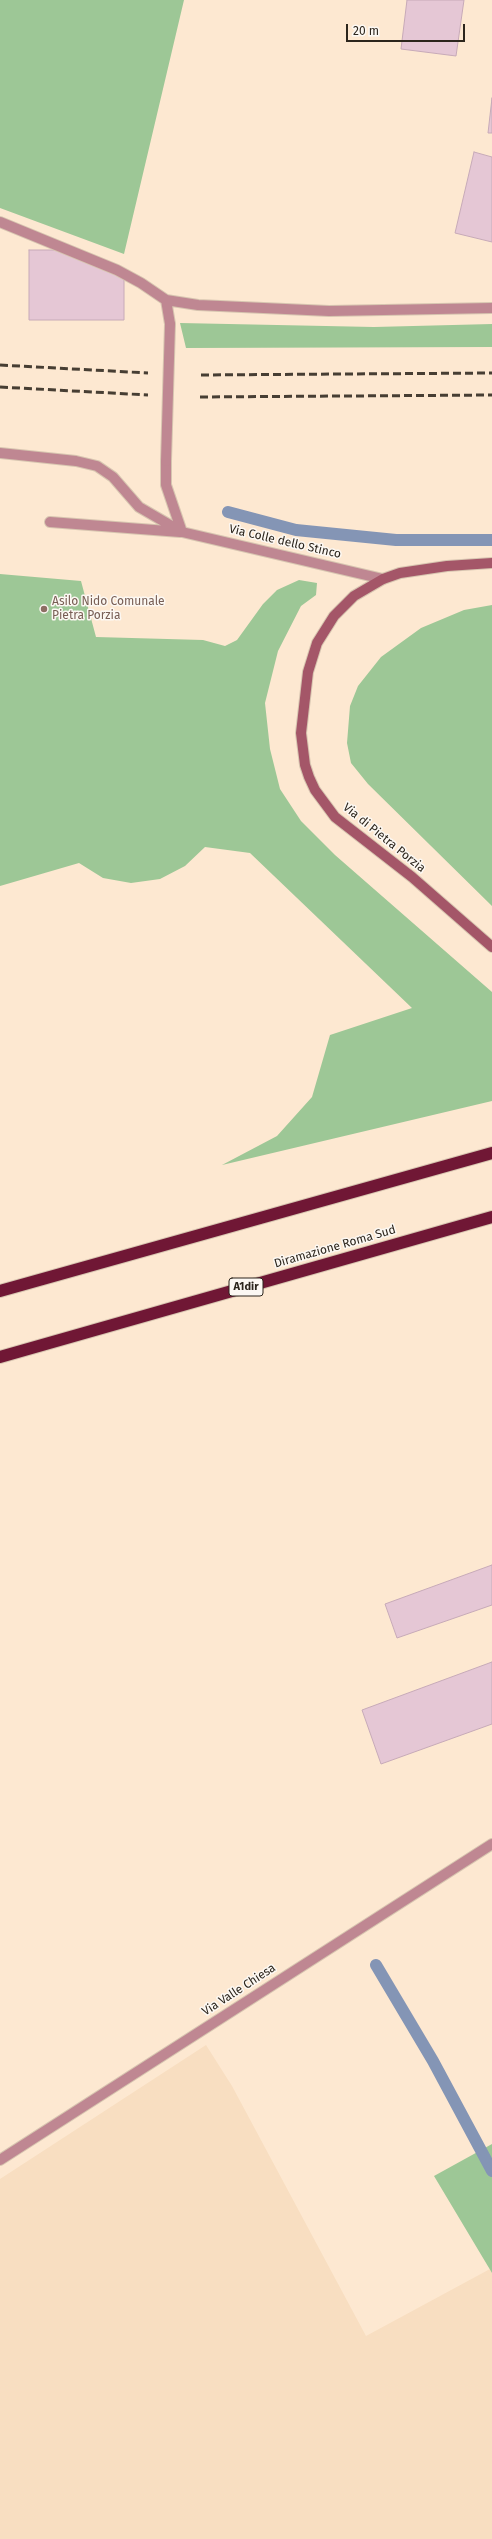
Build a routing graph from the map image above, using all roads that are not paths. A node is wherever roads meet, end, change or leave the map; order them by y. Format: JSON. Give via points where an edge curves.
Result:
{"nodes":[{"id":1,"x":0,"y":222,"type":"edge"},
{"id":2,"x":166,"y":300,"type":"junction"},
{"id":3,"x":492,"y":308,"type":"edge"},
{"id":4,"x":0,"y":453,"type":"edge"},
{"id":5,"x":50,"y":522,"type":"dead end"},
{"id":6,"x":182,"y":532,"type":"junction"},
{"id":7,"x":492,"y":563,"type":"edge"},
{"id":8,"x":383,"y":579,"type":"junction"},
{"id":9,"x":492,"y":947,"type":"edge"},
{"id":10,"x":492,"y":1153,"type":"edge"},
{"id":11,"x":492,"y":1217,"type":"edge"},
{"id":12,"x":0,"y":1291,"type":"edge"},
{"id":13,"x":0,"y":1357,"type":"edge"},
{"id":14,"x":492,"y":1844,"type":"edge"},
{"id":15,"x":0,"y":2160,"type":"edge"}],
"edges":[{"from":1,"to":2,"type":"lane","via":[[117,270]]},
{"from":2,"to":3,"type":"lane","via":[[198,305],[328,311]]},
{"from":2,"to":6,"type":"lane","bridge":true,"via":[[170,324],[166,485]]},
{"from":4,"to":6,"type":"lane","name":"Via Colle dello Stinco","via":[[76,461],[97,466],[113,477],[139,507]]},
{"from":5,"to":6,"type":"lane"},
{"from":6,"to":8,"type":"lane","name":"Via Colle dello Stinco"},
{"from":7,"to":8,"type":"street","name":"Via di Pietra Porzia","via":[[415,570]]},
{"from":8,"to":9,"type":"street","name":"Via di Pietra Porzia","via":[[345,604],[324,629],[317,643],[303,700],[301,733],[305,765],[315,790],[335,817],[412,877]]},
{"from":10,"to":12,"type":"highway"},
{"from":11,"to":13,"type":"highway","name":"Diramazione Roma Sud","number":"A1dir"},
{"from":14,"to":15,"type":"lane","name":"Via Valle Chiesa"}]}
